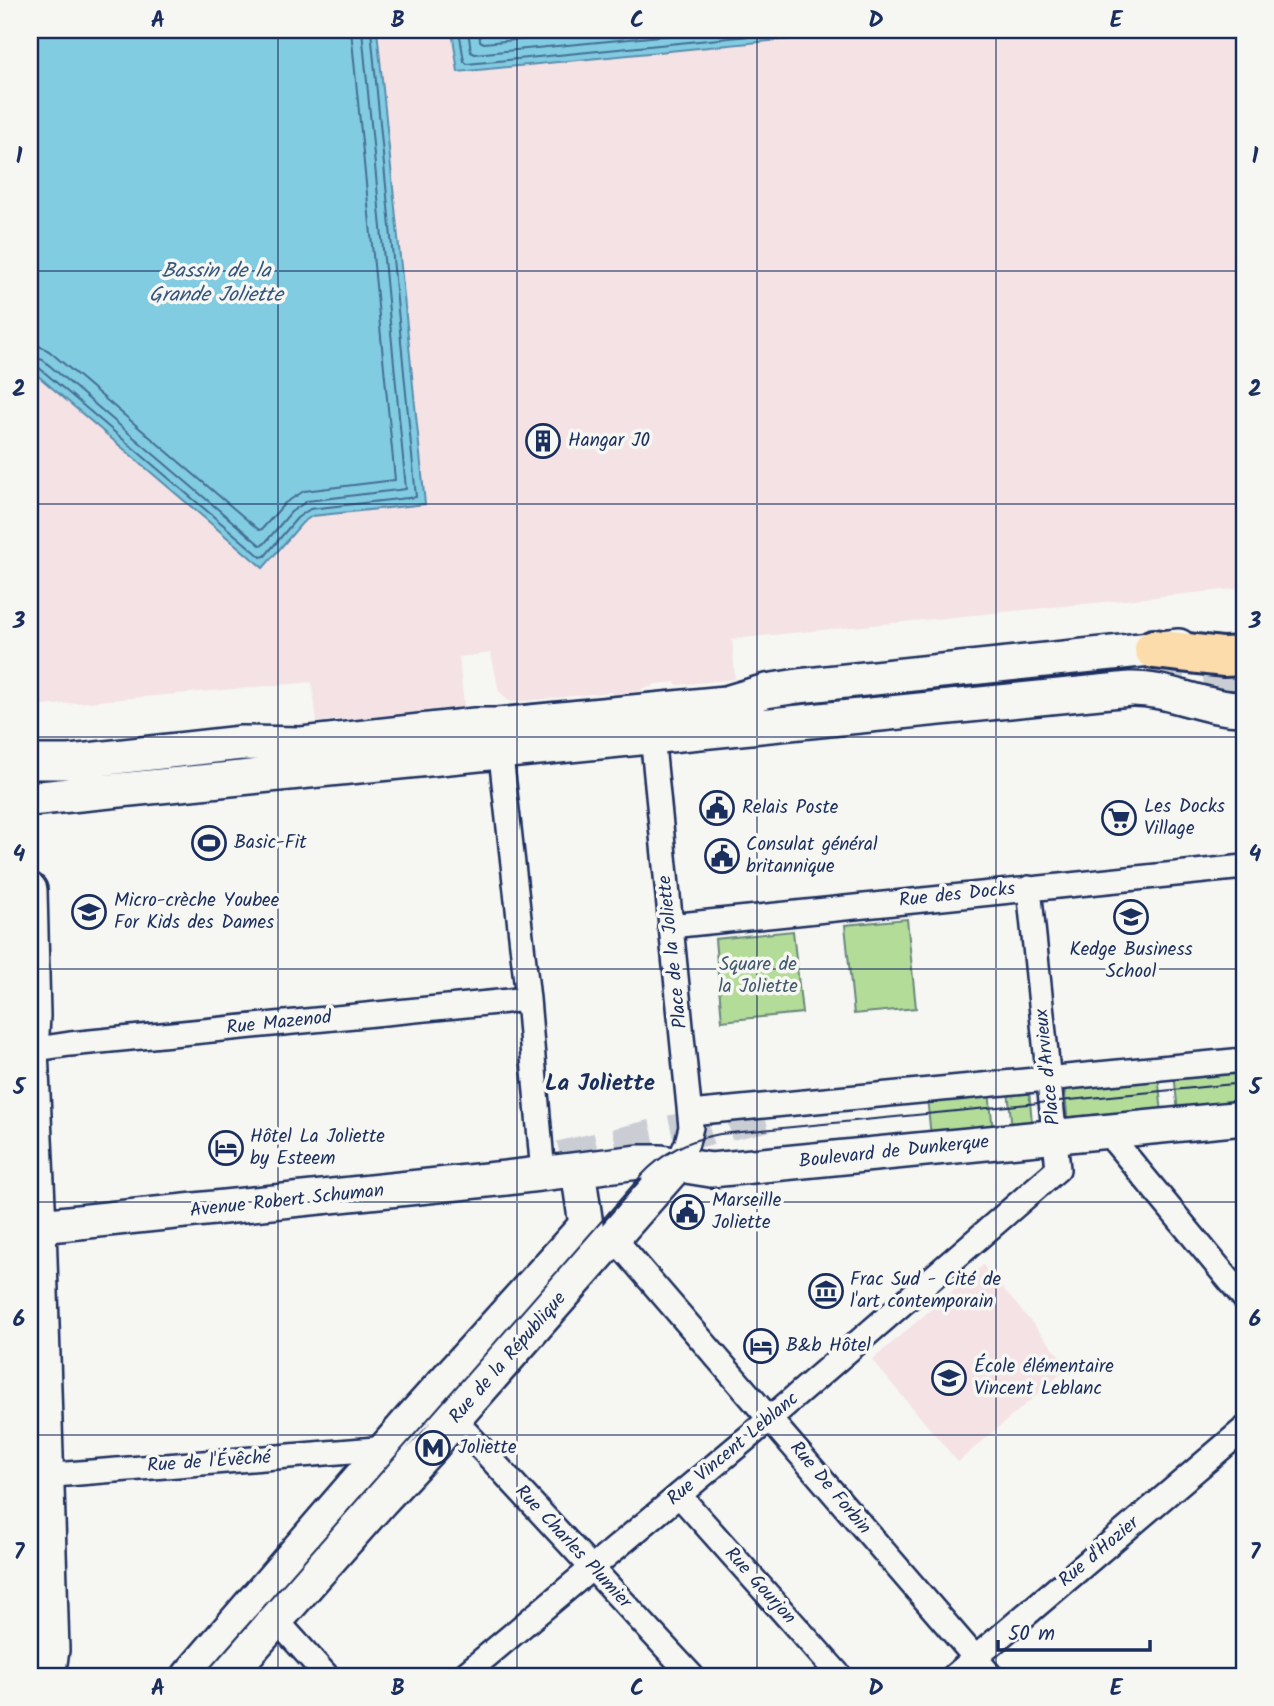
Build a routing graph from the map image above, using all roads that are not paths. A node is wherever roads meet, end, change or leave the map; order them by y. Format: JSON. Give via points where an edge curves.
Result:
{"nodes":[{"id":1,"x":1244,"y":638,"type":"edge"},
{"id":2,"x":1154,"y":649,"type":"junction"},
{"id":3,"x":1244,"y":681,"type":"edge"},
{"id":4,"x":651,"y":724,"type":"junction"},
{"id":5,"x":499,"y":739,"type":"junction"},
{"id":6,"x":30,"y":762,"type":"edge"},
{"id":7,"x":30,"y":799,"type":"edge"},
{"id":8,"x":1244,"y":867,"type":"edge"},
{"id":9,"x":1029,"y":888,"type":"junction"},
{"id":10,"x":30,"y":890,"type":"edge"},
{"id":11,"x":670,"y":926,"type":"junction"},
{"id":12,"x":528,"y":999,"type":"junction"},
{"id":13,"x":31,"y":1050,"type":"edge"},
{"id":14,"x":1244,"y":1060,"type":"edge"},
{"id":15,"x":1049,"y":1079,"type":"junction"},
{"id":16,"x":690,"y":1113,"type":"junction"},
{"id":17,"x":1244,"y":1118,"type":"edge"},
{"id":18,"x":1105,"y":1131,"type":"junction"},
{"id":19,"x":1055,"y":1136,"type":"junction"},
{"id":20,"x":677,"y":1165,"type":"junction"},
{"id":21,"x":578,"y":1170,"type":"junction"},
{"id":22,"x":543,"y":1174,"type":"junction"},
{"id":23,"x":1000,"y":1219,"type":"joint"},
{"id":24,"x":35,"y":1227,"type":"edge"},
{"id":25,"x":613,"y":1237,"type":"junction"},
{"id":26,"x":1244,"y":1298,"type":"edge"},
{"id":27,"x":454,"y":1419,"type":"junction"},
{"id":28,"x":769,"y":1419,"type":"junction"},
{"id":29,"x":1244,"y":1429,"type":"edge"},
{"id":30,"x":388,"y":1448,"type":"junction"},
{"id":31,"x":38,"y":1476,"type":"edge"},
{"id":32,"x":679,"y":1495,"type":"junction"},
{"id":33,"x":592,"y":1567,"type":"junction"},
{"id":34,"x":277,"y":1621,"type":"junction"},
{"id":35,"x":975,"y":1658,"type":"junction"},
{"id":36,"x":53,"y":1668,"type":"edge"},
{"id":37,"x":189,"y":1676,"type":"edge"},
{"id":38,"x":227,"y":1676,"type":"edge"},
{"id":39,"x":327,"y":1676,"type":"edge"},
{"id":40,"x":463,"y":1676,"type":"edge"},
{"id":41,"x":692,"y":1676,"type":"edge"},
{"id":42,"x":840,"y":1676,"type":"edge"},
{"id":43,"x":954,"y":1676,"type":"edge"},
{"id":44,"x":991,"y":1676,"type":"edge"}],
"edges":[{"from":1,"to":2,"type":"street"},
{"from":2,"to":3,"type":"highway","via":[[1223,657]]},
{"from":2,"to":4,"type":"street","via":[[798,686]]},
{"from":3,"to":4,"type":"street","via":[[1208,705],[1147,689],[1129,689]]},
{"from":4,"to":5,"type":"street"},
{"from":4,"to":11,"type":"street","name":"Place de la Joliette"},
{"from":5,"to":6,"type":"street","via":[[475,725],[302,744],[241,743]]},
{"from":5,"to":7,"type":"street"},
{"from":5,"to":12,"type":"street"},
{"from":8,"to":9,"type":"street","name":"Rue des Docks"},
{"from":9,"to":11,"type":"street","name":"Rue des Docks"},
{"from":9,"to":15,"type":"street","name":"Place d'Arvieux"},
{"from":10,"to":13,"type":"street"},
{"from":11,"to":16,"type":"street","name":"Place de la Joliette"},
{"from":12,"to":13,"type":"street","name":"Rue Mazenod"},
{"from":12,"to":22,"type":"street"},
{"from":13,"to":24,"type":"street"},
{"from":14,"to":15,"type":"street"},
{"from":15,"to":16,"type":"street"},
{"from":15,"to":19,"type":"street","name":"Place d'Arvieux"},
{"from":16,"to":20,"type":"street","name":"Place de la Joliette","via":[[689,1138]]},
{"from":17,"to":18,"type":"street","name":"Boulevard de Dunkerque"},
{"from":18,"to":19,"type":"street","name":"Boulevard de Dunkerque"},
{"from":18,"to":26,"type":"street"},
{"from":19,"to":20,"type":"street","name":"Boulevard de Dunkerque","via":[[736,1168]]},
{"from":19,"to":23,"type":"street","name":"Place d'Arvieux","via":[[1058,1169]]},
{"from":20,"to":21,"type":"street","name":"Boulevard de Dunkerque","via":[[649,1162]]},
{"from":20,"to":25,"type":"street","name":"Rue de la République"},
{"from":21,"to":22,"type":"street","name":"Boulevard de Dunkerque"},
{"from":21,"to":30,"type":"street","name":"Rue de la République","via":[[586,1225]]},
{"from":22,"to":24,"type":"street","name":"Avenue Robert Schuman"},
{"from":23,"to":28,"type":"street","name":"Rue Vincent Leblanc"},
{"from":24,"to":31,"type":"street"},
{"from":25,"to":27,"type":"street","name":"Rue de la République"},
{"from":25,"to":28,"type":"street","name":"Rue De Forbin"},
{"from":27,"to":33,"type":"street","name":"Rue Charles Plumier"},
{"from":27,"to":34,"type":"street","name":"Rue de la République"},
{"from":28,"to":32,"type":"street","name":"Rue Vincent Leblanc"},
{"from":28,"to":35,"type":"street","name":"Rue De Forbin"},
{"from":29,"to":35,"type":"street","name":"Rue d'Hozier"},
{"from":30,"to":31,"type":"street","name":"Rue de l'Évêché"},
{"from":30,"to":37,"type":"street","name":"Rue de la République"},
{"from":31,"to":36,"type":"street"},
{"from":32,"to":33,"type":"street","name":"Rue Vincent Leblanc"},
{"from":32,"to":42,"type":"street","name":"Rue Gourjon"},
{"from":33,"to":40,"type":"street","name":"Rue Vincent Leblanc"},
{"from":33,"to":41,"type":"street","name":"Rue Charles Plumier"},
{"from":34,"to":38,"type":"street","name":"Rue de la République"},
{"from":34,"to":39,"type":"street"},
{"from":35,"to":43,"type":"street","name":"Rue d'Hozier"},
{"from":35,"to":44,"type":"street","name":"Rue De Forbin"}]}
